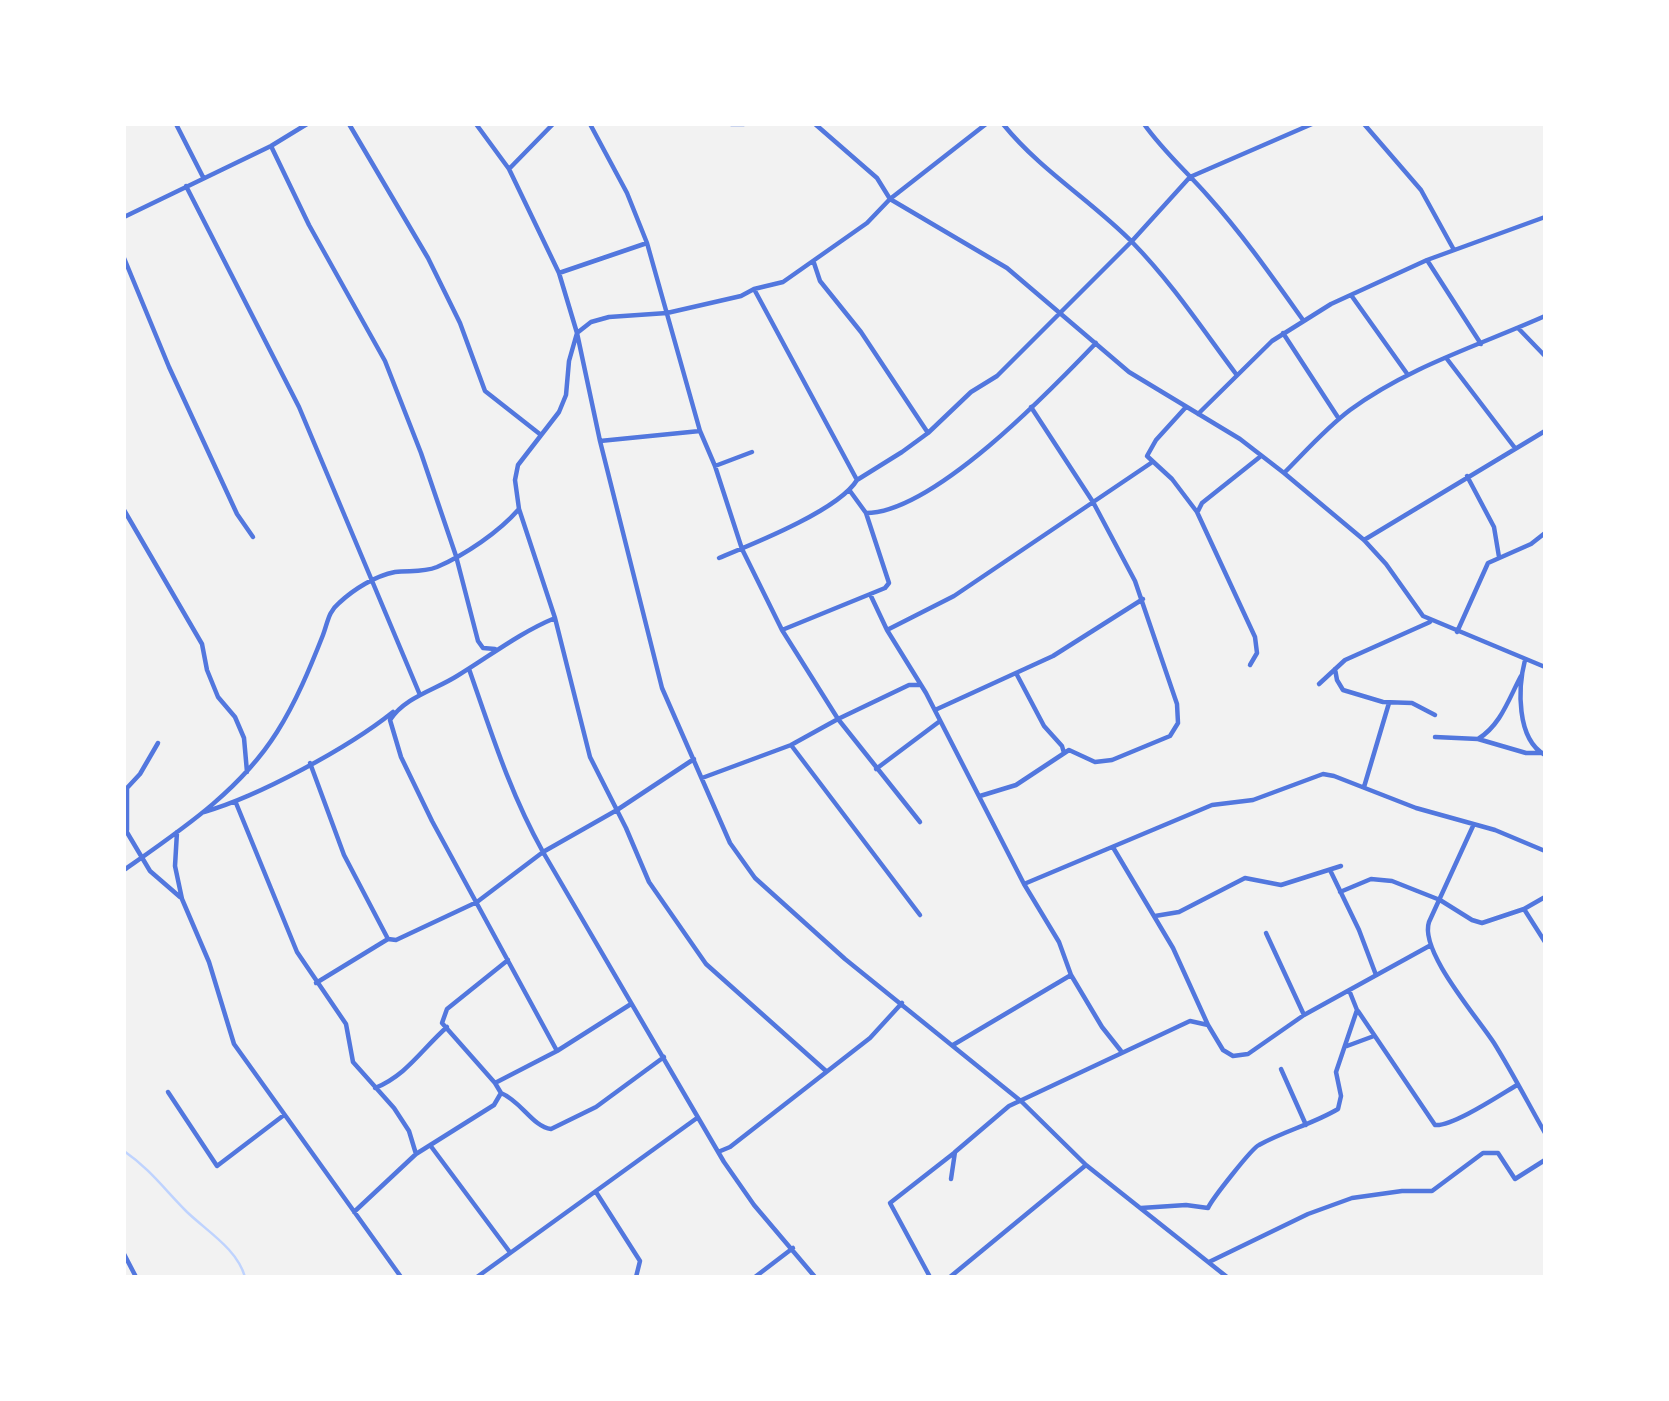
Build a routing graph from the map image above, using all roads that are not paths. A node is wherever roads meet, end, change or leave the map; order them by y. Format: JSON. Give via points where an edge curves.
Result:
{"nodes":[{"id":1,"x":176,"y":124,"type":"edge"},
{"id":2,"x":307,"y":124,"type":"edge"},
{"id":3,"x":349,"y":124,"type":"edge"},
{"id":4,"x":476,"y":124,"type":"edge"},
{"id":5,"x":553,"y":124,"type":"edge"},
{"id":6,"x":590,"y":124,"type":"edge"},
{"id":7,"x":731,"y":124,"type":"edge"},
{"id":8,"x":744,"y":124,"type":"edge"},
{"id":9,"x":815,"y":124,"type":"edge"},
{"id":10,"x":986,"y":124,"type":"edge"},
{"id":11,"x":1003,"y":124,"type":"edge"},
{"id":12,"x":1144,"y":124,"type":"edge"},
{"id":13,"x":1312,"y":124,"type":"edge"},
{"id":14,"x":1364,"y":124,"type":"edge"},
{"id":15,"x":271,"y":146,"type":"junction"},
{"id":16,"x":509,"y":169,"type":"junction"},
{"id":17,"x":203,"y":177,"type":"junction"},
{"id":18,"x":1190,"y":177,"type":"junction"},
{"id":19,"x":186,"y":186,"type":"junction"},
{"id":20,"x":890,"y":199,"type":"junction"},
{"id":21,"x":124,"y":217,"type":"edge"},
{"id":22,"x":1545,"y":217,"type":"edge"},
{"id":23,"x":1132,"y":242,"type":"junction"},
{"id":24,"x":647,"y":243,"type":"junction"},
{"id":25,"x":1454,"y":250,"type":"junction"},
{"id":26,"x":124,"y":258,"type":"edge"},
{"id":27,"x":1427,"y":260,"type":"junction"},
{"id":28,"x":813,"y":263,"type":"junction"},
{"id":29,"x":559,"y":273,"type":"junction"},
{"id":30,"x":754,"y":289,"type":"junction"},
{"id":31,"x":1351,"y":295,"type":"junction"},
{"id":32,"x":667,"y":313,"type":"junction"},
{"id":33,"x":1060,"y":313,"type":"junction"},
{"id":34,"x":1545,"y":316,"type":"edge"},
{"id":35,"x":1303,"y":320,"type":"junction"},
{"id":36,"x":1518,"y":328,"type":"junction"},
{"id":37,"x":577,"y":333,"type":"junction"},
{"id":38,"x":1283,"y":333,"type":"junction"},
{"id":39,"x":1096,"y":343,"type":"junction"},
{"id":40,"x":1481,"y":344,"type":"junction"},
{"id":41,"x":1545,"y":356,"type":"edge"},
{"id":42,"x":1447,"y":359,"type":"junction"},
{"id":43,"x":1236,"y":374,"type":"junction"},
{"id":44,"x":1408,"y":375,"type":"junction"},
{"id":45,"x":1031,"y":407,"type":"junction"},
{"id":46,"x":1186,"y":407,"type":"junction"},
{"id":47,"x":1198,"y":414,"type":"junction"},
{"id":48,"x":1339,"y":419,"type":"junction"},
{"id":49,"x":700,"y":431,"type":"junction"},
{"id":50,"x":1545,"y":431,"type":"edge"},
{"id":51,"x":928,"y":433,"type":"junction"},
{"id":52,"x":541,"y":435,"type":"junction"},
{"id":53,"x":600,"y":441,"type":"junction"},
{"id":54,"x":1515,"y":447,"type":"junction"},
{"id":55,"x":752,"y":452,"type":"dead end"},
{"id":56,"x":1261,"y":456,"type":"junction"},
{"id":57,"x":1152,"y":463,"type":"junction"},
{"id":58,"x":715,"y":466,"type":"junction"},
{"id":59,"x":1284,"y":473,"type":"junction"},
{"id":60,"x":1467,"y":477,"type":"junction"},
{"id":61,"x":857,"y":480,"type":"junction"},
{"id":62,"x":850,"y":491,"type":"junction"},
{"id":63,"x":1093,"y":502,"type":"junction"},
{"id":64,"x":519,"y":509,"type":"junction"},
{"id":65,"x":124,"y":510,"type":"edge"},
{"id":66,"x":1198,"y":512,"type":"junction"},
{"id":67,"x":866,"y":513,"type":"junction"},
{"id":68,"x":1545,"y":533,"type":"edge"},
{"id":69,"x":253,"y":537,"type":"dead end"},
{"id":70,"x":1364,"y":540,"type":"junction"},
{"id":71,"x":742,"y":549,"type":"junction"},
{"id":72,"x":456,"y":556,"type":"junction"},
{"id":73,"x":1499,"y":557,"type":"junction"},
{"id":74,"x":719,"y":558,"type":"dead end"},
{"id":75,"x":372,"y":581,"type":"junction"},
{"id":76,"x":870,"y":594,"type":"junction"},
{"id":77,"x":1143,"y":599,"type":"junction"},
{"id":78,"x":555,"y":618,"type":"junction"},
{"id":79,"x":1431,"y":621,"type":"junction"},
{"id":80,"x":782,"y":630,"type":"junction"},
{"id":81,"x":887,"y":630,"type":"junction"},
{"id":82,"x":1457,"y":632,"type":"junction"},
{"id":83,"x":496,"y":649,"type":"junction"},
{"id":84,"x":1525,"y":660,"type":"junction"},
{"id":85,"x":1250,"y":665,"type":"dead end"},
{"id":86,"x":1545,"y":667,"type":"edge"},
{"id":87,"x":1335,"y":668,"type":"junction"},
{"id":88,"x":469,"y":669,"type":"junction"},
{"id":89,"x":1016,"y":673,"type":"junction"},
{"id":90,"x":1521,"y":676,"type":"junction"},
{"id":91,"x":1320,"y":684,"type":"dead end"},
{"id":92,"x":921,"y":685,"type":"junction"},
{"id":93,"x":420,"y":695,"type":"junction"},
{"id":94,"x":1389,"y":703,"type":"junction"},
{"id":95,"x":397,"y":710,"type":"junction"},
{"id":96,"x":935,"y":710,"type":"junction"},
{"id":97,"x":1435,"y":715,"type":"dead end"},
{"id":98,"x":838,"y":719,"type":"junction"},
{"id":99,"x":941,"y":720,"type":"junction"},
{"id":100,"x":1435,"y":737,"type":"dead end"},
{"id":101,"x":1478,"y":739,"type":"junction"},
{"id":102,"x":158,"y":743,"type":"dead end"},
{"id":103,"x":791,"y":745,"type":"junction"},
{"id":104,"x":1064,"y":753,"type":"junction"},
{"id":105,"x":1543,"y":754,"type":"edge"},
{"id":106,"x":694,"y":759,"type":"junction"},
{"id":107,"x":310,"y":763,"type":"junction"},
{"id":108,"x":876,"y":768,"type":"junction"},
{"id":109,"x":247,"y":772,"type":"junction"},
{"id":110,"x":702,"y":779,"type":"junction"},
{"id":111,"x":1364,"y":787,"type":"junction"},
{"id":112,"x":979,"y":796,"type":"junction"},
{"id":113,"x":236,"y":803,"type":"junction"},
{"id":114,"x":617,"y":810,"type":"junction"},
{"id":115,"x":201,"y":812,"type":"junction"},
{"id":116,"x":920,"y":822,"type":"dead end"},
{"id":117,"x":1474,"y":826,"type":"junction"},
{"id":118,"x":126,"y":829,"type":"edge"},
{"id":119,"x":177,"y":832,"type":"junction"},
{"id":120,"x":1114,"y":849,"type":"junction"},
{"id":121,"x":1545,"y":851,"type":"edge"},
{"id":122,"x":543,"y":852,"type":"junction"},
{"id":123,"x":142,"y":858,"type":"junction"},
{"id":124,"x":1341,"y":866,"type":"dead end"},
{"id":125,"x":124,"y":870,"type":"edge"},
{"id":126,"x":1329,"y":870,"type":"junction"},
{"id":127,"x":1024,"y":884,"type":"junction"},
{"id":128,"x":1340,"y":892,"type":"junction"},
{"id":129,"x":1545,"y":897,"type":"edge"},
{"id":130,"x":182,"y":899,"type":"junction"},
{"id":131,"x":1440,"y":900,"type":"junction"},
{"id":132,"x":477,"y":902,"type":"junction"},
{"id":133,"x":1524,"y":909,"type":"junction"},
{"id":134,"x":920,"y":915,"type":"dead end"},
{"id":135,"x":1154,"y":916,"type":"junction"},
{"id":136,"x":1266,"y":933,"type":"dead end"},
{"id":137,"x":388,"y":939,"type":"junction"},
{"id":138,"x":1545,"y":942,"type":"edge"},
{"id":139,"x":1431,"y":945,"type":"junction"},
{"id":140,"x":508,"y":960,"type":"junction"},
{"id":141,"x":1071,"y":975,"type":"junction"},
{"id":142,"x":1376,"y":975,"type":"junction"},
{"id":143,"x":316,"y":982,"type":"junction"},
{"id":144,"x":1349,"y":990,"type":"junction"},
{"id":145,"x":902,"y":1003,"type":"junction"},
{"id":146,"x":631,"y":1004,"type":"junction"},
{"id":147,"x":1357,"y":1010,"type":"junction"},
{"id":148,"x":1304,"y":1015,"type":"junction"},
{"id":149,"x":1208,"y":1025,"type":"junction"},
{"id":150,"x":447,"y":1027,"type":"junction"},
{"id":151,"x":1374,"y":1036,"type":"junction"},
{"id":152,"x":953,"y":1045,"type":"junction"},
{"id":153,"x":1347,"y":1046,"type":"junction"},
{"id":154,"x":557,"y":1051,"type":"junction"},
{"id":155,"x":1121,"y":1051,"type":"junction"},
{"id":156,"x":664,"y":1056,"type":"junction"},
{"id":157,"x":1281,"y":1069,"type":"dead end"},
{"id":158,"x":826,"y":1071,"type":"junction"},
{"id":159,"x":495,"y":1083,"type":"junction"},
{"id":160,"x":1517,"y":1085,"type":"junction"},
{"id":161,"x":375,"y":1088,"type":"junction"},
{"id":162,"x":169,"y":1092,"type":"dead end"},
{"id":163,"x":501,"y":1093,"type":"junction"},
{"id":164,"x":1022,"y":1102,"type":"junction"},
{"id":165,"x":284,"y":1115,"type":"junction"},
{"id":166,"x":697,"y":1118,"type":"junction"},
{"id":167,"x":1306,"y":1125,"type":"junction"},
{"id":168,"x":1545,"y":1133,"type":"edge"},
{"id":169,"x":430,"y":1145,"type":"junction"},
{"id":170,"x":730,"y":1147,"type":"junction"},
{"id":171,"x":718,"y":1152,"type":"junction"},
{"id":172,"x":955,"y":1152,"type":"junction"},
{"id":173,"x":416,"y":1154,"type":"junction"},
{"id":174,"x":1545,"y":1160,"type":"edge"},
{"id":175,"x":724,"y":1162,"type":"junction"},
{"id":176,"x":1086,"y":1165,"type":"junction"},
{"id":177,"x":951,"y":1179,"type":"dead end"},
{"id":178,"x":596,"y":1192,"type":"junction"},
{"id":179,"x":1141,"y":1208,"type":"junction"},
{"id":180,"x":354,"y":1212,"type":"junction"},
{"id":181,"x":793,"y":1248,"type":"junction"},
{"id":182,"x":509,"y":1251,"type":"junction"},
{"id":183,"x":124,"y":1254,"type":"edge"},
{"id":184,"x":1209,"y":1262,"type":"junction"},
{"id":185,"x":398,"y":1276,"type":"edge"},
{"id":186,"x":136,"y":1277,"type":"edge"},
{"id":187,"x":477,"y":1277,"type":"edge"},
{"id":188,"x":636,"y":1277,"type":"edge"},
{"id":189,"x":755,"y":1277,"type":"edge"},
{"id":190,"x":815,"y":1277,"type":"edge"},
{"id":191,"x":930,"y":1277,"type":"edge"},
{"id":192,"x":950,"y":1277,"type":"edge"},
{"id":193,"x":1227,"y":1277,"type":"edge"}],
"edges":[{"from":1,"to":17,"type":"street"},
{"from":2,"to":15,"type":"street"},
{"from":3,"to":52,"type":"street","via":[[428,258],[460,323],[485,391]]},
{"from":4,"to":16,"type":"street"},
{"from":5,"to":16,"type":"street"},
{"from":6,"to":24,"type":"street","via":[[628,192]]},
{"from":7,"to":8,"type":"street"},
{"from":9,"to":20,"type":"street","via":[[877,178]]},
{"from":10,"to":20,"type":"street"},
{"from":11,"to":23,"type":"street","via":[[1028,155]]},
{"from":12,"to":18,"type":"street"},
{"from":13,"to":18,"type":"street"},
{"from":14,"to":25,"type":"street","via":[[1421,190]]},
{"from":15,"to":17,"type":"street"},
{"from":15,"to":72,"type":"street","via":[[385,361]]},
{"from":16,"to":29,"type":"street"},
{"from":17,"to":19,"type":"street"},
{"from":18,"to":23,"type":"street"},
{"from":18,"to":35,"type":"street","via":[[1265,266]]},
{"from":19,"to":21,"type":"street"},
{"from":19,"to":75,"type":"street","via":[[299,407]]},
{"from":20,"to":28,"type":"street","via":[[867,223]]},
{"from":20,"to":33,"type":"street","via":[[1007,268]]},
{"from":22,"to":25,"type":"street"},
{"from":23,"to":33,"type":"street"},
{"from":23,"to":43,"type":"street"},
{"from":24,"to":29,"type":"street"},
{"from":24,"to":32,"type":"street"},
{"from":25,"to":27,"type":"street"},
{"from":26,"to":69,"type":"street","via":[[237,514]]},
{"from":27,"to":31,"type":"street"},
{"from":27,"to":40,"type":"street"},
{"from":28,"to":30,"type":"street","via":[[783,282]]},
{"from":28,"to":51,"type":"street","via":[[820,281],[861,332]]},
{"from":29,"to":37,"type":"street"},
{"from":30,"to":32,"type":"street"},
{"from":30,"to":61,"type":"street"},
{"from":31,"to":35,"type":"street"},
{"from":31,"to":44,"type":"street"},
{"from":32,"to":37,"type":"street","via":[[599,318]]},
{"from":32,"to":49,"type":"street"},
{"from":33,"to":39,"type":"street"},
{"from":33,"to":51,"type":"street","via":[[997,376],[971,392]]},
{"from":34,"to":36,"type":"street"},
{"from":35,"to":38,"type":"street"},
{"from":36,"to":40,"type":"street"},
{"from":36,"to":41,"type":"street"},
{"from":37,"to":52,"type":"street","via":[[566,396]]},
{"from":37,"to":53,"type":"street"},
{"from":38,"to":43,"type":"street"},
{"from":38,"to":48,"type":"street"},
{"from":39,"to":45,"type":"street"},
{"from":39,"to":46,"type":"street","via":[[1129,372]]},
{"from":40,"to":42,"type":"street"},
{"from":42,"to":44,"type":"street"},
{"from":42,"to":54,"type":"street"},
{"from":43,"to":47,"type":"street"},
{"from":44,"to":48,"type":"street"},
{"from":45,"to":63,"type":"street"},
{"from":45,"to":67,"type":"street","via":[[926,492],[889,511]]},
{"from":46,"to":47,"type":"street"},
{"from":46,"to":57,"type":"street","via":[[1148,453]]},
{"from":47,"to":56,"type":"street"},
{"from":48,"to":59,"type":"street"},
{"from":49,"to":53,"type":"street"},
{"from":49,"to":58,"type":"street"},
{"from":50,"to":54,"type":"street"},
{"from":51,"to":61,"type":"street"},
{"from":52,"to":64,"type":"street","via":[[518,466]]},
{"from":53,"to":106,"type":"street","via":[[662,688]]},
{"from":54,"to":60,"type":"street"},
{"from":55,"to":58,"type":"street"},
{"from":56,"to":59,"type":"street"},
{"from":56,"to":66,"type":"street","via":[[1202,503]]},
{"from":57,"to":63,"type":"street"},
{"from":57,"to":66,"type":"street","via":[[1172,479]]},
{"from":58,"to":71,"type":"street"},
{"from":59,"to":70,"type":"street"},
{"from":60,"to":70,"type":"street"},
{"from":60,"to":73,"type":"street","via":[[1494,527]]},
{"from":61,"to":62,"type":"street"},
{"from":62,"to":67,"type":"street"},
{"from":62,"to":71,"type":"street"},
{"from":63,"to":77,"type":"street"},
{"from":63,"to":81,"type":"street","via":[[954,596]]},
{"from":64,"to":72,"type":"street","via":[[507,523]]},
{"from":64,"to":78,"type":"street"},
{"from":65,"to":109,"type":"street","via":[[202,644],[218,697],[235,717],[244,738]]},
{"from":66,"to":85,"type":"street","via":[[1255,637],[1257,653]]},
{"from":67,"to":76,"type":"street","via":[[889,578],[885,588]]},
{"from":68,"to":73,"type":"street"},
{"from":70,"to":79,"type":"street"},
{"from":71,"to":74,"type":"street"},
{"from":71,"to":80,"type":"street"},
{"from":72,"to":75,"type":"street","via":[[427,570],[396,572]]},
{"from":72,"to":83,"type":"street","via":[[478,641],[483,648]]},
{"from":73,"to":82,"type":"street","via":[[1485,567]]},
{"from":75,"to":93,"type":"street"},
{"from":75,"to":109,"type":"street","via":[[329,613],[296,698]]},
{"from":76,"to":80,"type":"street"},
{"from":76,"to":81,"type":"street"},
{"from":77,"to":89,"type":"street","via":[[1053,656]]},
{"from":77,"to":104,"type":"street","via":[[1177,704],[1175,732],[1112,760],[1096,762],[1069,750]]},
{"from":78,"to":83,"type":"street"},
{"from":78,"to":114,"type":"street","via":[[590,757]]},
{"from":79,"to":82,"type":"street"},
{"from":79,"to":87,"type":"street"},
{"from":80,"to":98,"type":"street"},
{"from":81,"to":92,"type":"street"},
{"from":82,"to":84,"type":"street"},
{"from":83,"to":88,"type":"street"},
{"from":84,"to":86,"type":"street"},
{"from":84,"to":90,"type":"street"},
{"from":87,"to":91,"type":"street"},
{"from":87,"to":94,"type":"street","via":[[1343,690]]},
{"from":88,"to":93,"type":"street"},
{"from":88,"to":122,"type":"street","via":[[496,750]]},
{"from":89,"to":96,"type":"street"},
{"from":89,"to":104,"type":"street"},
{"from":90,"to":101,"type":"street","via":[[1498,720]]},
{"from":90,"to":105,"type":"street","via":[[1522,712],[1530,740]]},
{"from":92,"to":96,"type":"street"},
{"from":92,"to":98,"type":"street","via":[[909,685]]},
{"from":93,"to":95,"type":"street"},
{"from":94,"to":97,"type":"street","via":[[1412,703]]},
{"from":94,"to":111,"type":"street"},
{"from":95,"to":107,"type":"street"},
{"from":95,"to":132,"type":"street","via":[[390,720],[401,757]]},
{"from":96,"to":99,"type":"street"},
{"from":98,"to":103,"type":"street"},
{"from":98,"to":108,"type":"street"},
{"from":99,"to":108,"type":"street"},
{"from":99,"to":112,"type":"street"},
{"from":100,"to":101,"type":"street"},
{"from":101,"to":105,"type":"street"},
{"from":102,"to":118,"type":"street","via":[[127,788]]},
{"from":103,"to":110,"type":"street"},
{"from":103,"to":134,"type":"street"},
{"from":104,"to":112,"type":"street","via":[[1016,785]]},
{"from":106,"to":110,"type":"street"},
{"from":106,"to":114,"type":"street"},
{"from":107,"to":113,"type":"street"},
{"from":107,"to":137,"type":"street","via":[[344,855]]},
{"from":108,"to":116,"type":"street"},
{"from":109,"to":115,"type":"street"},
{"from":110,"to":145,"type":"street","via":[[730,843],[755,878]]},
{"from":111,"to":117,"type":"street"},
{"from":111,"to":120,"type":"street","via":[[1323,774],[1253,800],[1212,806]]},
{"from":112,"to":127,"type":"street"},
{"from":113,"to":115,"type":"street"},
{"from":113,"to":143,"type":"street","via":[[297,953]]},
{"from":114,"to":122,"type":"street"},
{"from":114,"to":158,"type":"street","via":[[649,882],[706,964]]},
{"from":115,"to":119,"type":"street"},
{"from":117,"to":121,"type":"street"},
{"from":117,"to":131,"type":"street"},
{"from":118,"to":123,"type":"street"},
{"from":119,"to":123,"type":"street"},
{"from":119,"to":130,"type":"street","via":[[175,866]]},
{"from":120,"to":127,"type":"street"},
{"from":120,"to":135,"type":"street"},
{"from":122,"to":132,"type":"street"},
{"from":122,"to":146,"type":"street"},
{"from":123,"to":125,"type":"street"},
{"from":123,"to":130,"type":"street"},
{"from":124,"to":126,"type":"street"},
{"from":126,"to":128,"type":"street"},
{"from":126,"to":135,"type":"street","via":[[1281,884],[1245,878],[1180,912]]},
{"from":127,"to":141,"type":"street","via":[[1059,942]]},
{"from":128,"to":131,"type":"street","via":[[1371,879]]},
{"from":128,"to":142,"type":"street"},
{"from":129,"to":133,"type":"street"},
{"from":130,"to":165,"type":"street","via":[[209,962],[234,1044]]},
{"from":131,"to":133,"type":"street","via":[[1482,923]]},
{"from":131,"to":139,"type":"street","via":[[1427,928]]},
{"from":132,"to":137,"type":"street","via":[[396,940]]},
{"from":132,"to":140,"type":"street"},
{"from":133,"to":138,"type":"street"},
{"from":135,"to":149,"type":"street"},
{"from":136,"to":148,"type":"street"},
{"from":137,"to":143,"type":"street"},
{"from":139,"to":142,"type":"street"},
{"from":139,"to":160,"type":"street"},
{"from":140,"to":150,"type":"street","via":[[447,1009],[442,1023]]},
{"from":140,"to":154,"type":"street"},
{"from":141,"to":152,"type":"street"},
{"from":141,"to":155,"type":"street"},
{"from":142,"to":144,"type":"street"},
{"from":143,"to":161,"type":"street","via":[[346,1024],[353,1062]]},
{"from":144,"to":147,"type":"street"},
{"from":144,"to":148,"type":"street"},
{"from":145,"to":152,"type":"street"},
{"from":145,"to":158,"type":"street","via":[[881,1029]]},
{"from":146,"to":154,"type":"street"},
{"from":146,"to":156,"type":"street"},
{"from":147,"to":151,"type":"street"},
{"from":147,"to":153,"type":"street"},
{"from":148,"to":149,"type":"street","via":[[1248,1054],[1233,1056],[1223,1050]]},
{"from":149,"to":155,"type":"street","via":[[1190,1021]]},
{"from":150,"to":159,"type":"street"},
{"from":150,"to":161,"type":"street","via":[[399,1077]]},
{"from":151,"to":153,"type":"street"},
{"from":151,"to":160,"type":"street","via":[[1438,1126]]},
{"from":152,"to":164,"type":"street"},
{"from":153,"to":167,"type":"street","via":[[1336,1072],[1341,1096],[1338,1109]]},
{"from":154,"to":159,"type":"street"},
{"from":155,"to":164,"type":"street"},
{"from":156,"to":163,"type":"street","via":[[596,1107],[551,1129],[540,1126],[518,1101]]},
{"from":156,"to":166,"type":"street"},
{"from":157,"to":167,"type":"street"},
{"from":158,"to":170,"type":"street"},
{"from":159,"to":163,"type":"street"},
{"from":160,"to":168,"type":"street"},
{"from":161,"to":173,"type":"street","via":[[402,1119]]},
{"from":162,"to":165,"type":"street","via":[[218,1166]]},
{"from":163,"to":169,"type":"street","via":[[489,1109]]},
{"from":164,"to":172,"type":"street","via":[[1009,1106]]},
{"from":164,"to":176,"type":"street"},
{"from":165,"to":180,"type":"street"},
{"from":166,"to":171,"type":"street"},
{"from":166,"to":178,"type":"street"},
{"from":167,"to":179,"type":"street","via":[[1256,1146],[1214,1194],[1208,1208]]},
{"from":169,"to":173,"type":"street"},
{"from":169,"to":182,"type":"street"},
{"from":170,"to":171,"type":"street"},
{"from":170,"to":175,"type":"street"},
{"from":171,"to":175,"type":"street"},
{"from":172,"to":177,"type":"street"},
{"from":172,"to":191,"type":"street","via":[[890,1203]]},
{"from":173,"to":180,"type":"street"},
{"from":174,"to":184,"type":"street","via":[[1515,1180],[1498,1153],[1483,1153],[1432,1191],[1352,1198]]},
{"from":175,"to":181,"type":"street","via":[[754,1205]]},
{"from":176,"to":179,"type":"street"},
{"from":176,"to":192,"type":"street"},
{"from":178,"to":182,"type":"street"},
{"from":178,"to":188,"type":"street","via":[[640,1261]]},
{"from":179,"to":184,"type":"street"},
{"from":180,"to":185,"type":"street"},
{"from":181,"to":189,"type":"street"},
{"from":181,"to":190,"type":"street"},
{"from":182,"to":187,"type":"street"},
{"from":183,"to":186,"type":"street"},
{"from":184,"to":193,"type":"street"}]}
